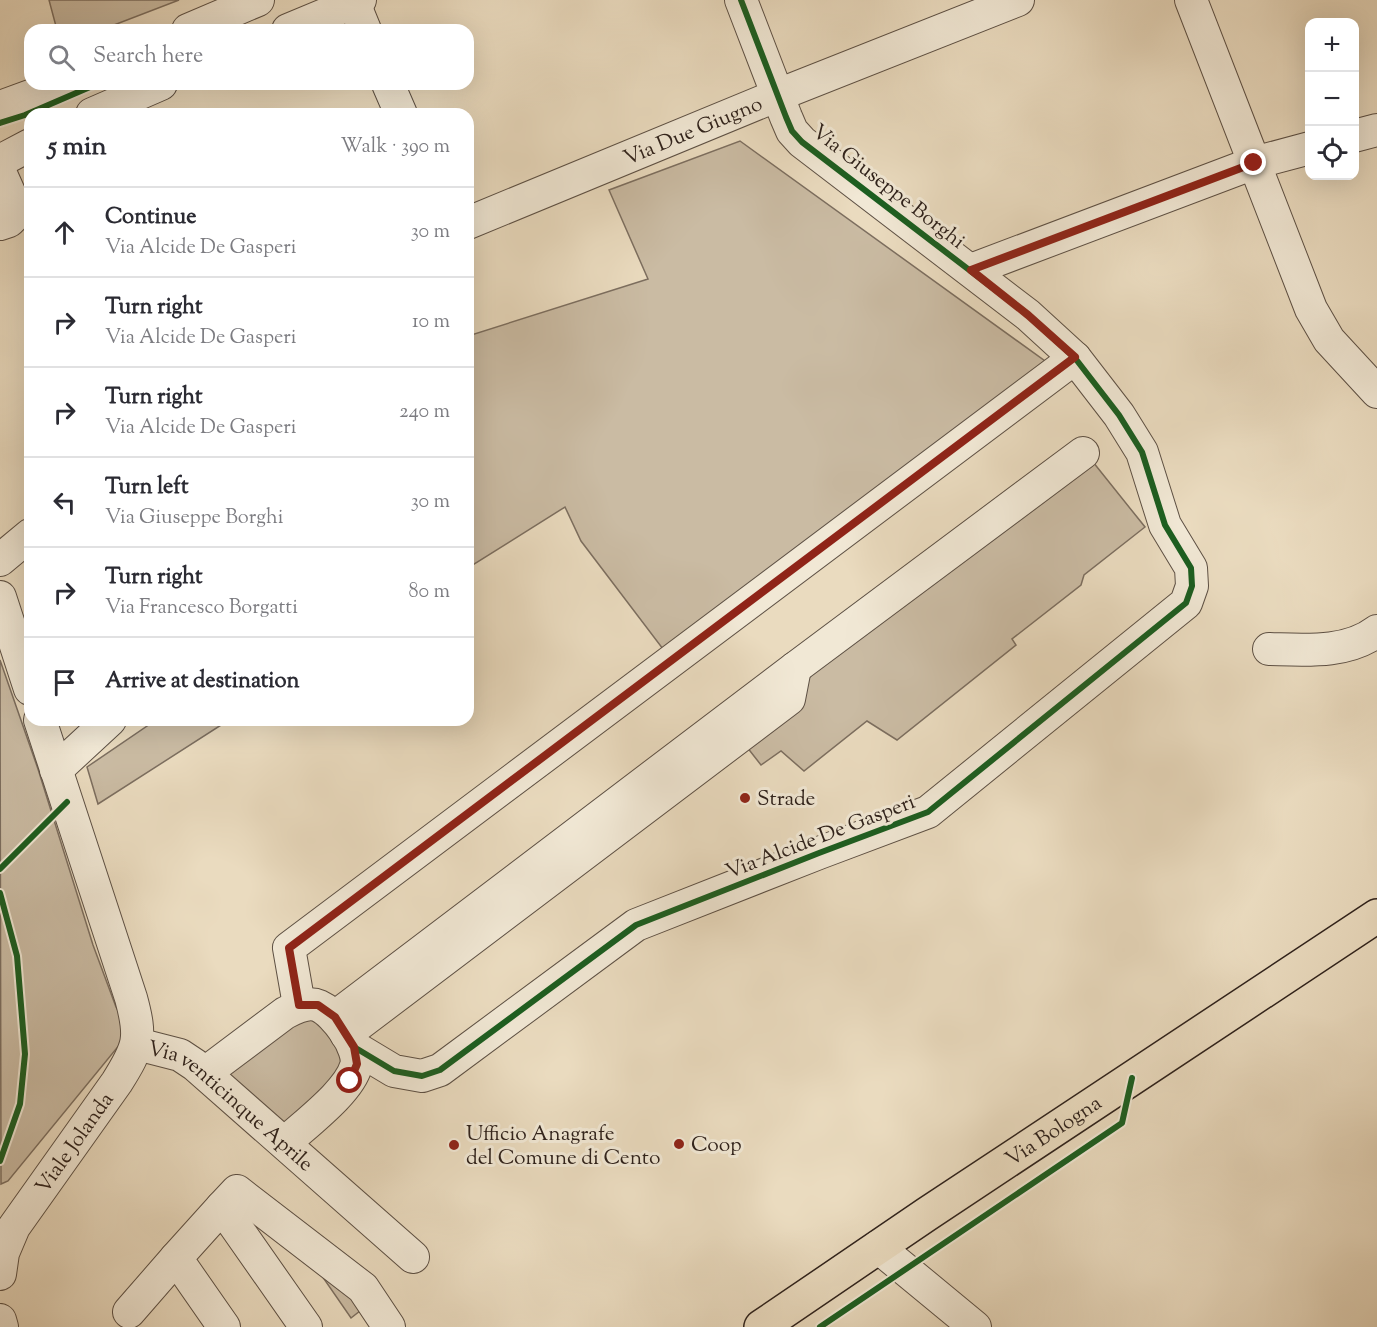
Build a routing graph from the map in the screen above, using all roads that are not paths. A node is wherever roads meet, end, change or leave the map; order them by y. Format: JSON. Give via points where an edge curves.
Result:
{"nodes":[{"id":1,"x":258,"y":0,"type":"edge"},
{"id":2,"x":741,"y":0,"type":"edge"},
{"id":3,"x":1018,"y":0,"type":"edge"},
{"id":4,"x":1191,"y":0,"type":"edge"},
{"id":5,"x":360,"y":11,"type":"edge"},
{"id":6,"x":202,"y":24,"type":"edge"},
{"id":7,"x":311,"y":24,"type":"edge"},
{"id":8,"x":47,"y":90,"type":"edge"},
{"id":9,"x":146,"y":90,"type":"edge"},
{"id":10,"x":391,"y":90,"type":"edge"},
{"id":11,"x":778,"y":95,"type":"junction"},
{"id":12,"x":0,"y":107,"type":"edge"},
{"id":13,"x":106,"y":108,"type":"edge"},
{"id":14,"x":398,"y":108,"type":"edge"},
{"id":15,"x":1377,"y":130,"type":"edge"},
{"id":16,"x":1359,"y":135,"type":"edge"},
{"id":17,"x":24,"y":144,"type":"edge"},
{"id":18,"x":24,"y":146,"type":"edge"},
{"id":19,"x":1305,"y":149,"type":"edge"},
{"id":20,"x":0,"y":150,"type":"edge"},
{"id":21,"x":0,"y":160,"type":"edge"},
{"id":22,"x":1254,"y":163,"type":"junction"},
{"id":23,"x":0,"y":172,"type":"edge"},
{"id":24,"x":474,"y":221,"type":"edge"},
{"id":25,"x":0,"y":224,"type":"edge"},
{"id":26,"x":971,"y":270,"type":"junction"},
{"id":27,"x":1075,"y":357,"type":"junction"},
{"id":28,"x":1377,"y":392,"type":"edge"},
{"id":29,"x":1083,"y":453,"type":"dead end"},
{"id":30,"x":24,"y":540,"type":"edge"},
{"id":31,"x":0,"y":560,"type":"edge"},
{"id":32,"x":0,"y":597,"type":"edge"},
{"id":33,"x":1377,"y":631,"type":"edge"},
{"id":34,"x":1269,"y":649,"type":"dead end"},
{"id":35,"x":24,"y":671,"type":"edge"},
{"id":36,"x":42,"y":726,"type":"edge"},
{"id":37,"x":104,"y":726,"type":"edge"},
{"id":38,"x":56,"y":770,"type":"junction"},
{"id":39,"x":1377,"y":916,"type":"edge"},
{"id":40,"x":299,"y":1005,"type":"junction"},
{"id":41,"x":345,"y":1033,"type":"junction"},
{"id":42,"x":137,"y":1044,"type":"junction"},
{"id":43,"x":205,"y":1073,"type":"junction"},
{"id":44,"x":285,"y":1143,"type":"junction"},
{"id":45,"x":222,"y":1207,"type":"junction"},
{"id":46,"x":878,"y":1246,"type":"junction"},
{"id":47,"x":413,"y":1257,"type":"dead end"},
{"id":48,"x":176,"y":1258,"type":"junction"},
{"id":49,"x":0,"y":1274,"type":"edge"},
{"id":50,"x":0,"y":1320,"type":"edge"},
{"id":51,"x":128,"y":1322,"type":"edge"},
{"id":52,"x":2,"y":1327,"type":"edge"},
{"id":53,"x":224,"y":1327,"type":"edge"},
{"id":54,"x":306,"y":1327,"type":"edge"},
{"id":55,"x":389,"y":1327,"type":"edge"},
{"id":56,"x":761,"y":1327,"type":"edge"},
{"id":57,"x":975,"y":1327,"type":"edge"}],
"edges":[{"from":1,"to":6,"type":"street"},
{"from":2,"to":11,"type":"street","name":"Via Giuseppe Borghi"},
{"from":3,"to":11,"type":"street","name":"Via Due Giugno"},
{"from":4,"to":22,"type":"street"},
{"from":5,"to":7,"type":"street"},
{"from":8,"to":12,"type":"street"},
{"from":9,"to":13,"type":"street"},
{"from":10,"to":14,"type":"street"},
{"from":11,"to":24,"type":"street","name":"Via Due Giugno"},
{"from":11,"to":26,"type":"street","name":"Via Giuseppe Borghi","via":[[792,131],[802,142]]},
{"from":15,"to":16,"type":"street"},
{"from":17,"to":20,"type":"street"},
{"from":18,"to":21,"type":"street"},
{"from":19,"to":22,"type":"street"},
{"from":22,"to":26,"type":"street"},
{"from":22,"to":28,"type":"street","via":[[1321,328]]},
{"from":23,"to":25,"type":"street","via":[[15,216]]},
{"from":26,"to":27,"type":"street","name":"Via Giuseppe Borghi"},
{"from":27,"to":40,"type":"street","via":[[289,948]]},
{"from":27,"to":41,"type":"street","name":"Via Alcide De Gasperi","via":[[1142,452],[1165,525],[1191,568],[1192,586],[1186,603],[928,812],[636,925],[440,1070],[422,1076],[394,1071]]},
{"from":29,"to":41,"type":"street","via":[[795,668],[789,699]]},
{"from":30,"to":31,"type":"street"},
{"from":32,"to":35,"type":"street"},
{"from":33,"to":34,"type":"street","via":[[1353,644],[1329,648]]},
{"from":36,"to":38,"type":"street","name":"Via venticinque Aprile"},
{"from":37,"to":38,"type":"street"},
{"from":38,"to":42,"type":"street","name":"Via venticinque Aprile","via":[[131,998]]},
{"from":39,"to":46,"type":"main road","name":"Via Bologna"},
{"from":40,"to":41,"type":"street","name":"Via Alcide De Gasperi","via":[[318,1005]]},
{"from":40,"to":43,"type":"street"},
{"from":41,"to":44,"type":"street","via":[[357,1064],[350,1081]]},
{"from":42,"to":43,"type":"street","name":"Via venticinque Aprile","via":[[180,1055]]},
{"from":42,"to":49,"type":"street","name":"Viale Jolanda","via":[[117,1082],[14,1227],[3,1253]]},
{"from":43,"to":44,"type":"street","name":"Via venticinque Aprile"},
{"from":44,"to":47,"type":"street","name":"Via venticinque Aprile"},
{"from":45,"to":48,"type":"street"},
{"from":45,"to":54,"type":"street"},
{"from":45,"to":55,"type":"street","via":[[237,1191],[363,1288]]},
{"from":46,"to":56,"type":"main road","name":"Via Bologna"},
{"from":46,"to":57,"type":"street"},
{"from":48,"to":51,"type":"street"},
{"from":48,"to":53,"type":"street"},
{"from":50,"to":52,"type":"street"}]}
